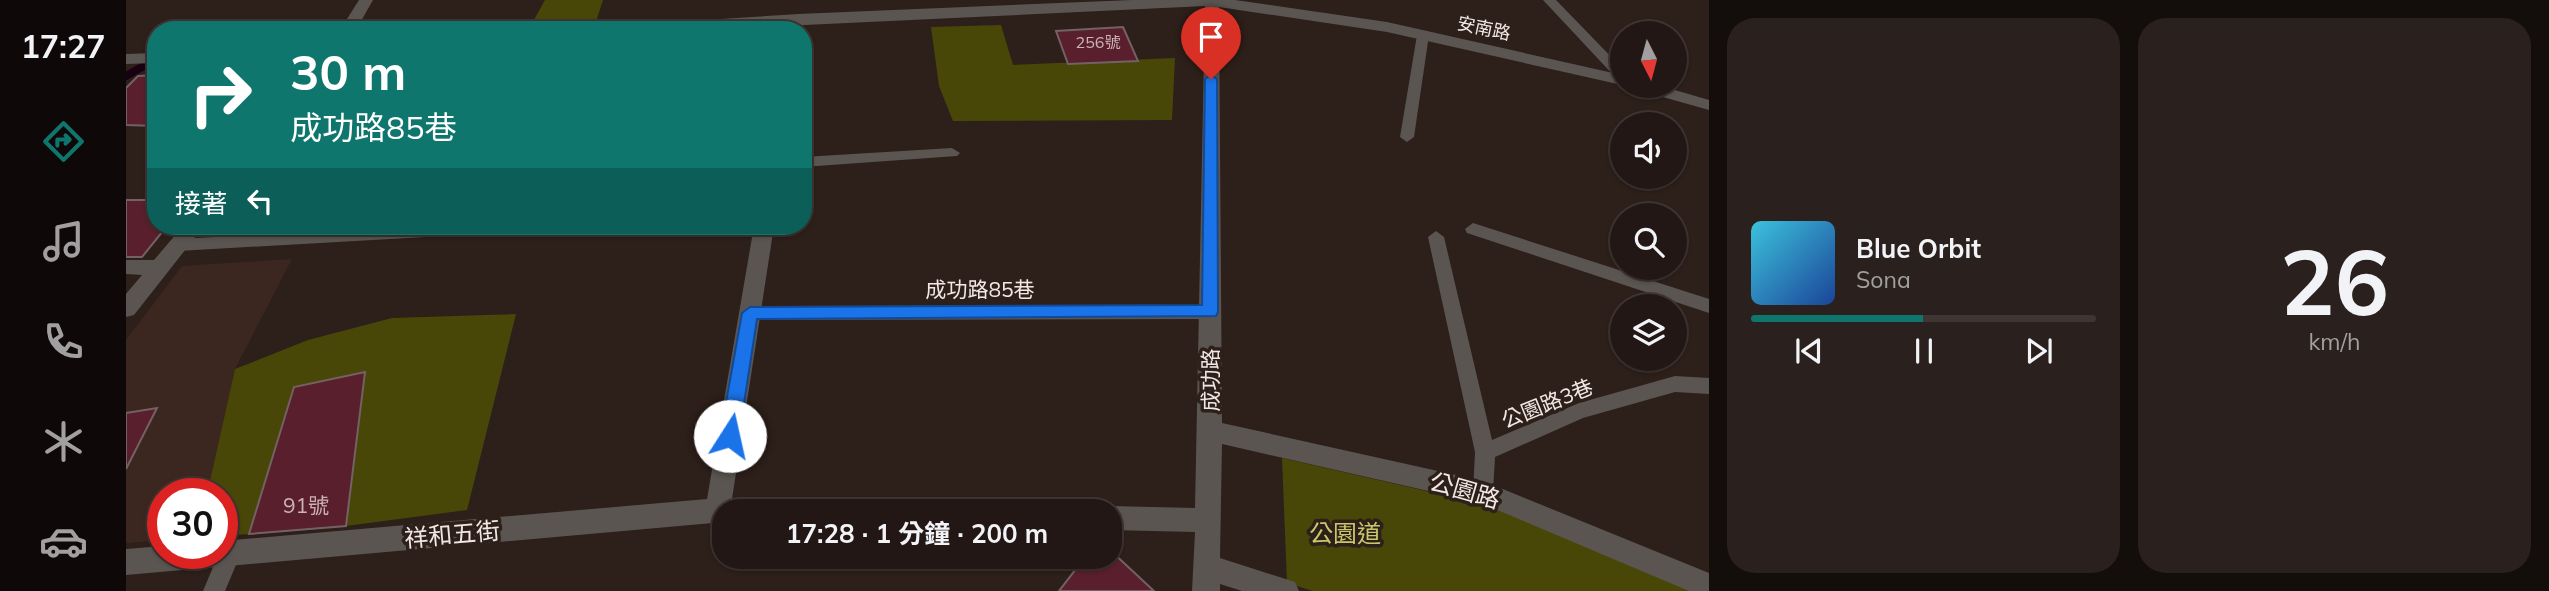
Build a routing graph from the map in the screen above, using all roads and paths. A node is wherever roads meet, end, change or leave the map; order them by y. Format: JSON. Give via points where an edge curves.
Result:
{"nodes":[{"id":1,"x":366,"y":0,"type":"edge"},
{"id":2,"x":802,"y":0,"type":"edge"},
{"id":3,"x":1212,"y":0,"type":"edge"},
{"id":4,"x":1549,"y":0,"type":"edge"},
{"id":5,"x":353,"y":21,"type":"edge"},
{"id":6,"x":798,"y":21,"type":"edge"},
{"id":7,"x":812,"y":23,"type":"edge"},
{"id":8,"x":1423,"y":35,"type":"junction"},
{"id":9,"x":147,"y":58,"type":"edge"},
{"id":10,"x":126,"y":59,"type":"edge"},
{"id":11,"x":1610,"y":65,"type":"edge"},
{"id":12,"x":1610,"y":75,"type":"edge"},
{"id":13,"x":1685,"y":98,"type":"edge"},
{"id":14,"x":1709,"y":105,"type":"edge"},
{"id":15,"x":1407,"y":137,"type":"dead end"},
{"id":16,"x":953,"y":153,"type":"dead end"},
{"id":17,"x":812,"y":161,"type":"edge"},
{"id":18,"x":1473,"y":229,"type":"dead end"},
{"id":19,"x":186,"y":235,"type":"edge"},
{"id":20,"x":355,"y":235,"type":"edge"},
{"id":21,"x":763,"y":235,"type":"edge"},
{"id":22,"x":1436,"y":237,"type":"dead end"},
{"id":23,"x":178,"y":245,"type":"junction"},
{"id":24,"x":126,"y":267,"type":"edge"},
{"id":25,"x":159,"y":268,"type":"junction"},
{"id":26,"x":1709,"y":306,"type":"edge"},
{"id":27,"x":126,"y":309,"type":"edge"},
{"id":28,"x":1210,"y":312,"type":"junction"},
{"id":29,"x":750,"y":313,"type":"junction"},
{"id":30,"x":1709,"y":386,"type":"edge"},
{"id":31,"x":1210,"y":431,"type":"junction"},
{"id":32,"x":1485,"y":452,"type":"junction"},
{"id":33,"x":1483,"y":492,"type":"junction"},
{"id":34,"x":720,"y":499,"type":"edge"},
{"id":35,"x":712,"y":511,"type":"edge"},
{"id":36,"x":1122,"y":518,"type":"edge"},
{"id":37,"x":1208,"y":520,"type":"junction"},
{"id":38,"x":238,"y":553,"type":"edge"},
{"id":39,"x":147,"y":560,"type":"edge"},
{"id":40,"x":126,"y":562,"type":"edge"},
{"id":41,"x":224,"y":569,"type":"edge"},
{"id":42,"x":1206,"y":579,"type":"edge"},
{"id":43,"x":1709,"y":586,"type":"edge"},
{"id":44,"x":214,"y":591,"type":"edge"},
{"id":45,"x":1285,"y":591,"type":"edge"}],
"edges":[{"from":1,"to":5,"type":"street"},
{"from":2,"to":6,"type":"street"},
{"from":3,"to":7,"type":"street","name":"安南路"},
{"from":3,"to":8,"type":"street","name":"安南路"},
{"from":3,"to":28,"type":"street","name":"成功路"},
{"from":4,"to":11,"type":"lane"},
{"from":8,"to":12,"type":"street","name":"安南路"},
{"from":8,"to":15,"type":"lane"},
{"from":9,"to":10,"type":"street"},
{"from":13,"to":14,"type":"street"},
{"from":16,"to":17,"type":"lane"},
{"from":18,"to":26,"type":"lane"},
{"from":19,"to":23,"type":"street"},
{"from":20,"to":23,"type":"lane"},
{"from":21,"to":29,"type":"street"},
{"from":22,"to":32,"type":"lane","name":"公園路3巷"},
{"from":23,"to":25,"type":"street"},
{"from":24,"to":25,"type":"street"},
{"from":25,"to":27,"type":"street"},
{"from":28,"to":29,"type":"lane","name":"成功路85巷"},
{"from":28,"to":31,"type":"street","name":"成功路"},
{"from":29,"to":34,"type":"street"},
{"from":30,"to":32,"type":"lane","name":"公園路3巷","via":[[1675,384],[1579,411]]},
{"from":31,"to":33,"type":"street","name":"公園路"},
{"from":31,"to":37,"type":"street","name":"成功路"},
{"from":32,"to":33,"type":"lane","name":"公園路3巷"},
{"from":33,"to":43,"type":"street","name":"公園路"},
{"from":35,"to":38,"type":"street","name":"祥和五街"},
{"from":36,"to":37,"type":"street"},
{"from":37,"to":42,"type":"street","name":"成功路"},
{"from":39,"to":40,"type":"street","name":"祥和五街"},
{"from":41,"to":44,"type":"lane"},
{"from":42,"to":45,"type":"street"}]}
